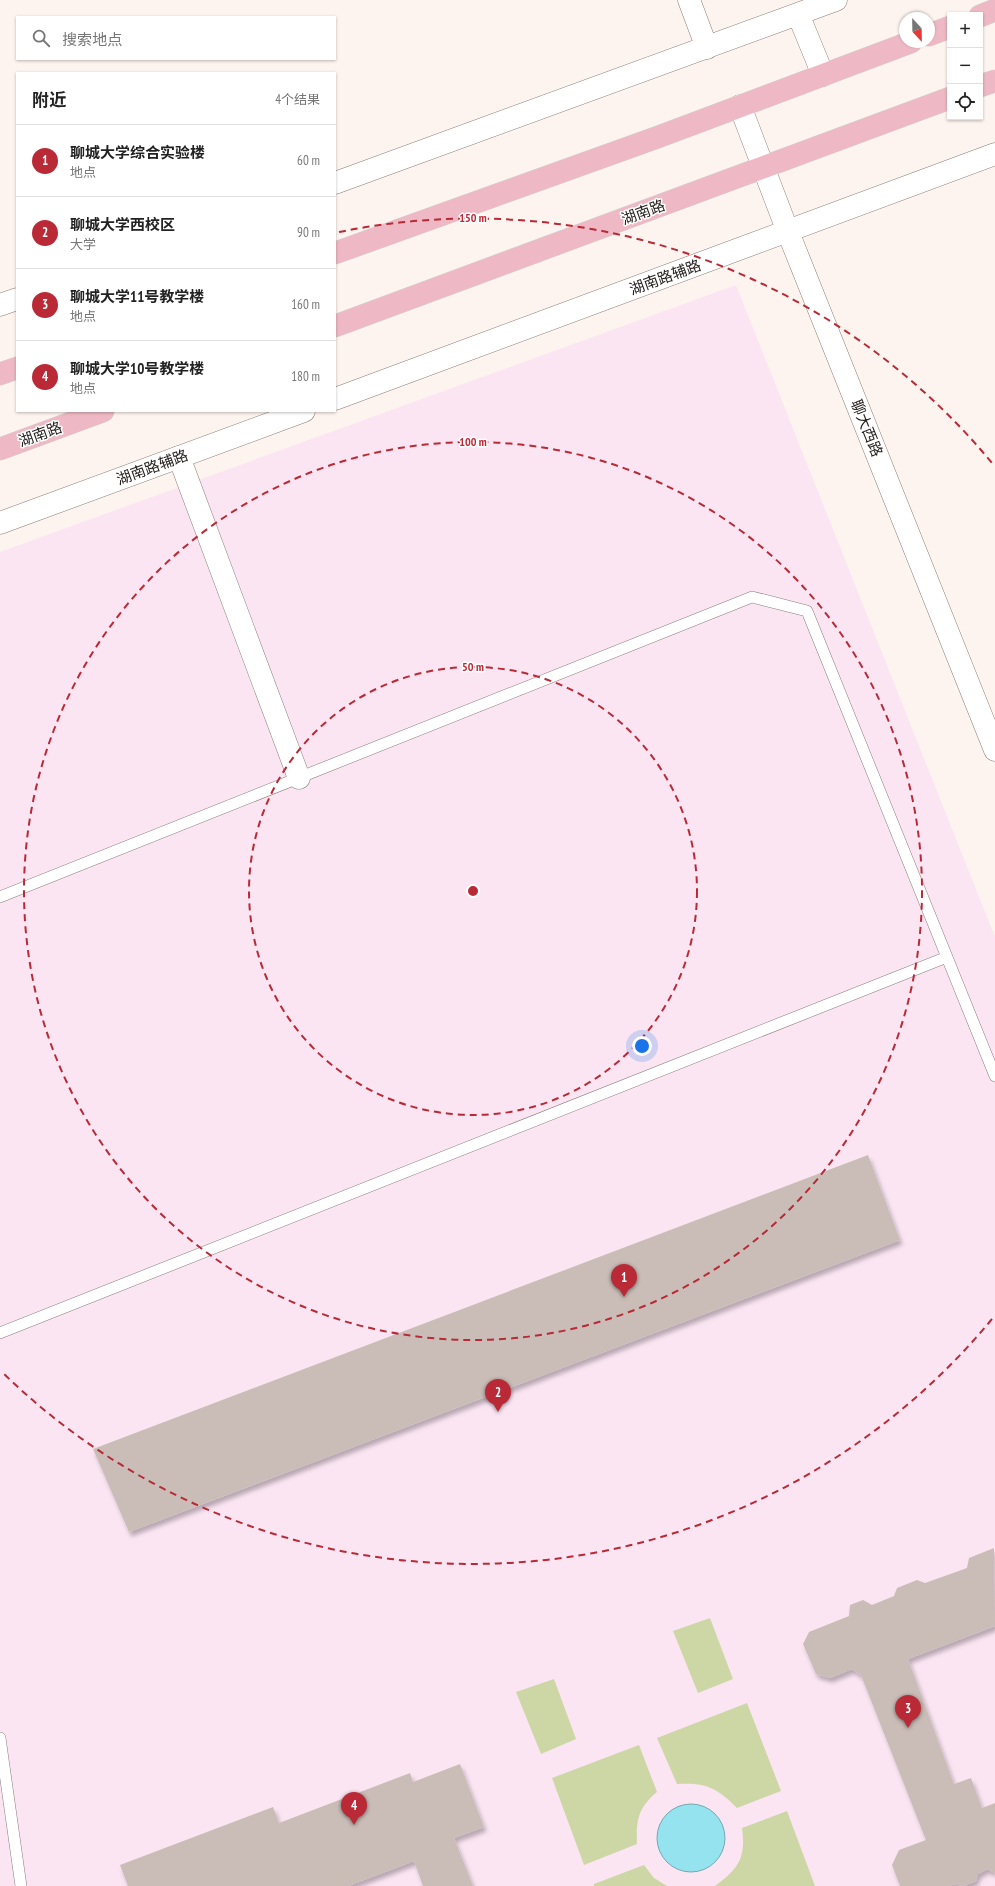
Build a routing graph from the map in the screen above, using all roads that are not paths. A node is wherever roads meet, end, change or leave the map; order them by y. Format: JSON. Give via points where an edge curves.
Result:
{"nodes":[{"id":1,"x":689,"y":0,"type":"edge"},
{"id":2,"x":836,"y":0,"type":"edge"},
{"id":3,"x":995,"y":10,"type":"edge"},
{"id":4,"x":798,"y":14,"type":"junction"},
{"id":5,"x":983,"y":15,"type":"edge"},
{"id":6,"x":947,"y":28,"type":"edge"},
{"id":7,"x":935,"y":33,"type":"edge"},
{"id":8,"x":899,"y":46,"type":"edge"},
{"id":9,"x":707,"y":48,"type":"junction"},
{"id":10,"x":823,"y":75,"type":"junction"},
{"id":11,"x":995,"y":81,"type":"edge"},
{"id":12,"x":983,"y":85,"type":"edge"},
{"id":13,"x":947,"y":99,"type":"edge"},
{"id":14,"x":740,"y":106,"type":"junction"},
{"id":15,"x":995,"y":154,"type":"edge"},
{"id":16,"x":764,"y":168,"type":"junction"},
{"id":17,"x":336,"y":183,"type":"edge"},
{"id":18,"x":788,"y":232,"type":"junction"},
{"id":19,"x":336,"y":253,"type":"edge"},
{"id":20,"x":16,"y":299,"type":"edge"},
{"id":21,"x":0,"y":305,"type":"edge"},
{"id":22,"x":336,"y":326,"type":"edge"},
{"id":23,"x":16,"y":368,"type":"edge"},
{"id":24,"x":0,"y":374,"type":"edge"},
{"id":25,"x":336,"y":400,"type":"edge"},
{"id":26,"x":100,"y":412,"type":"edge"},
{"id":27,"x":301,"y":412,"type":"edge"},
{"id":28,"x":0,"y":449,"type":"edge"},
{"id":29,"x":179,"y":457,"type":"junction"},
{"id":30,"x":0,"y":523,"type":"edge"},
{"id":31,"x":995,"y":750,"type":"edge"},
{"id":32,"x":299,"y":778,"type":"junction"},
{"id":33,"x":0,"y":897,"type":"edge"},
{"id":34,"x":947,"y":957,"type":"junction"},
{"id":35,"x":995,"y":1076,"type":"edge"},
{"id":36,"x":0,"y":1333,"type":"edge"},
{"id":37,"x":0,"y":1738,"type":"edge"},
{"id":38,"x":21,"y":1886,"type":"edge"}],
"edges":[{"from":1,"to":9,"type":"street"},
{"from":2,"to":4,"type":"street"},
{"from":3,"to":5,"type":"main road"},
{"from":4,"to":9,"type":"street"},
{"from":4,"to":10,"type":"street"},
{"from":6,"to":7,"type":"main road"},
{"from":8,"to":10,"type":"main road"},
{"from":9,"to":17,"type":"street"},
{"from":10,"to":14,"type":"main road"},
{"from":11,"to":12,"type":"main road"},
{"from":13,"to":16,"type":"main road","name":"湖南路"},
{"from":14,"to":16,"type":"street","name":"聊大西路"},
{"from":14,"to":19,"type":"main road"},
{"from":15,"to":18,"type":"street","name":"湖南路辅路"},
{"from":16,"to":18,"type":"street","name":"聊大西路"},
{"from":16,"to":22,"type":"main road","name":"湖南路"},
{"from":18,"to":25,"type":"street","name":"湖南路辅路"},
{"from":18,"to":31,"type":"street","name":"聊大西路"},
{"from":20,"to":21,"type":"street"},
{"from":23,"to":24,"type":"main road"},
{"from":26,"to":28,"type":"main road","name":"湖南路"},
{"from":27,"to":29,"type":"street","name":"湖南路辅路"},
{"from":29,"to":30,"type":"street","name":"湖南路辅路"},
{"from":29,"to":32,"type":"street"},
{"from":32,"to":33,"type":"lane"},
{"from":32,"to":34,"type":"lane","via":[[752,598],[807,611]]},
{"from":34,"to":35,"type":"lane"},
{"from":34,"to":36,"type":"lane"},
{"from":37,"to":38,"type":"lane"}]}
